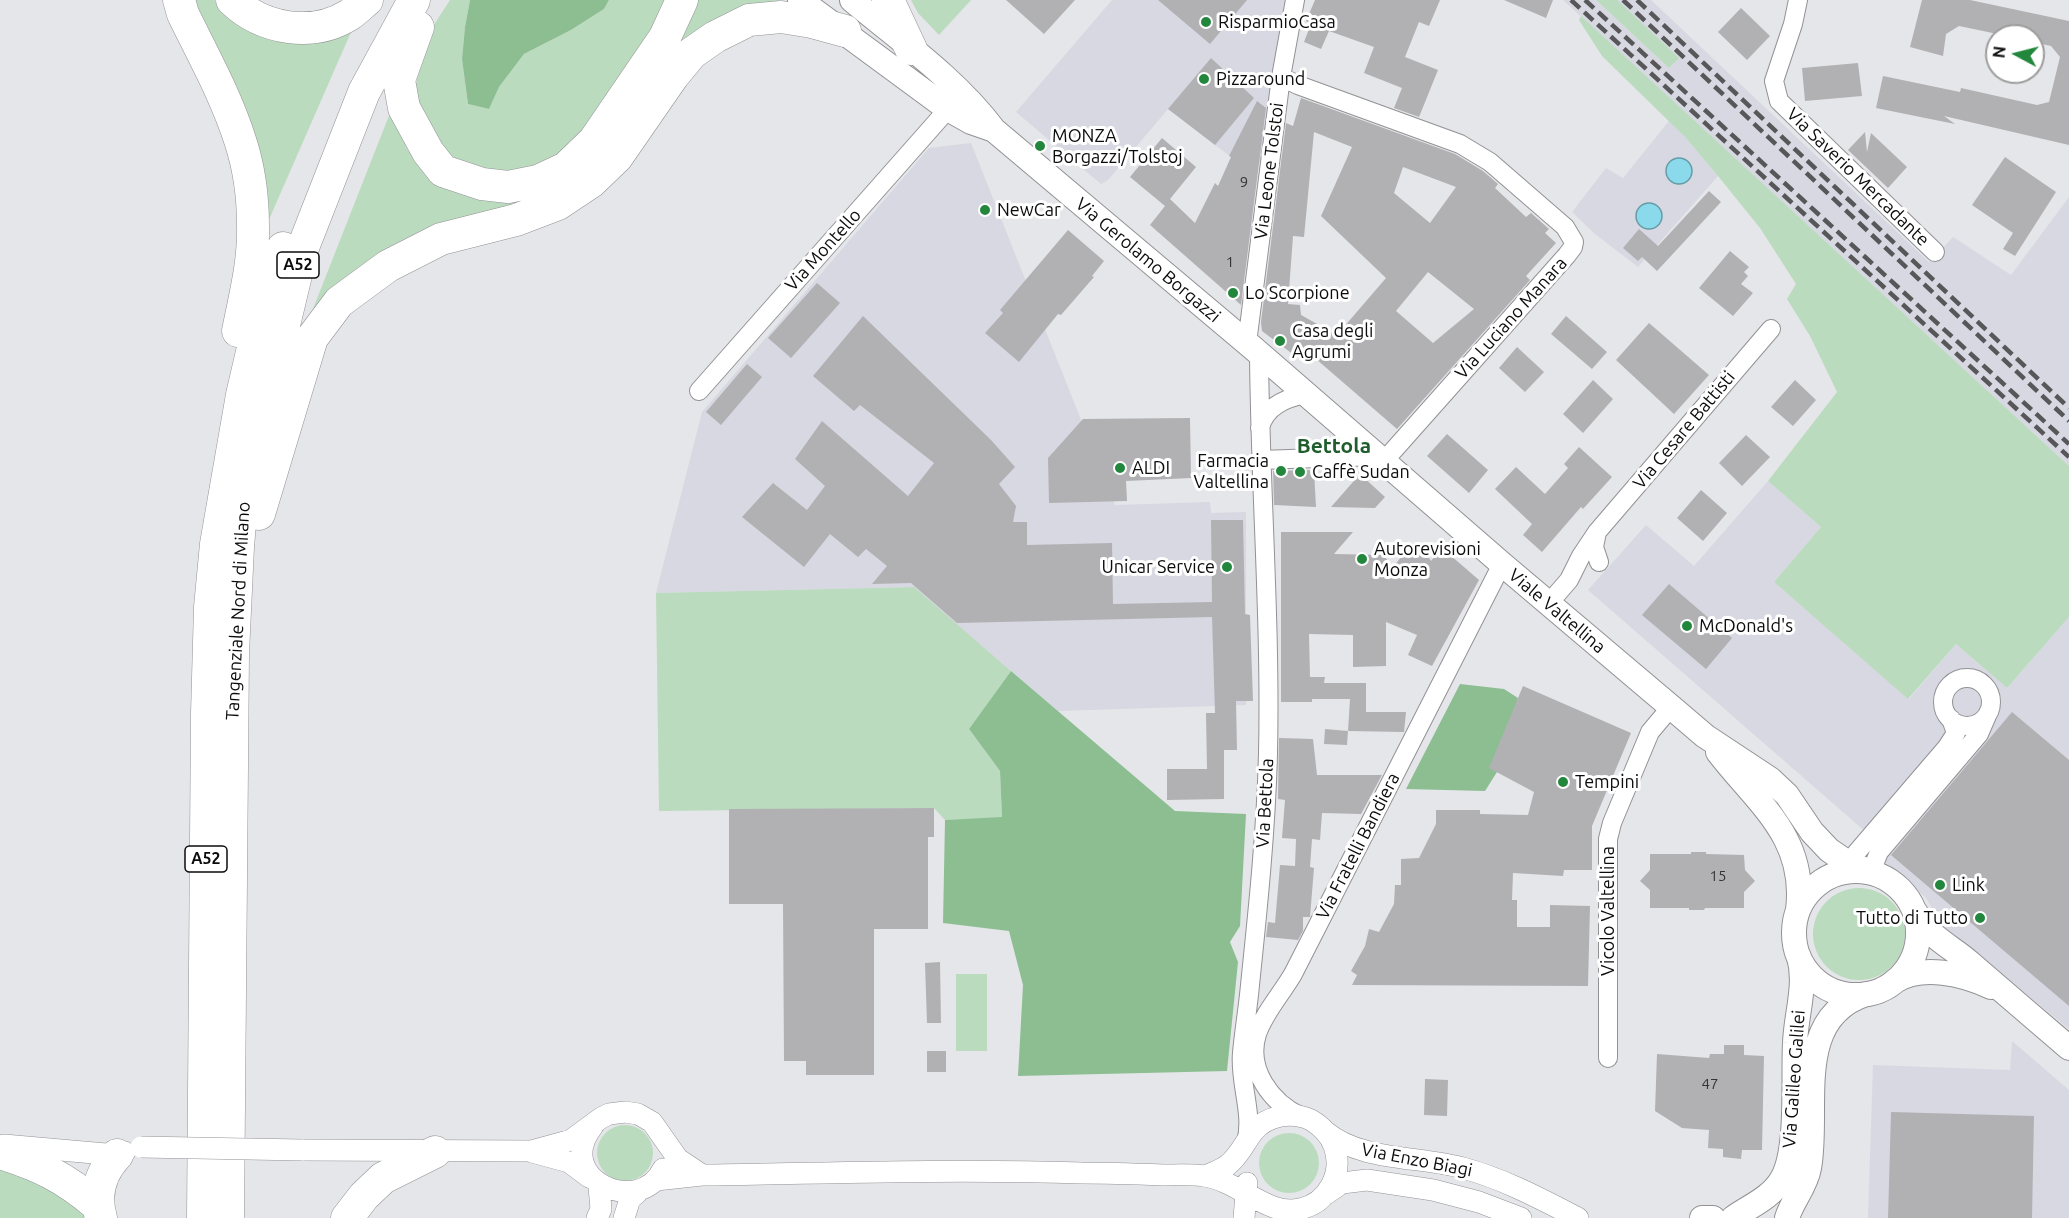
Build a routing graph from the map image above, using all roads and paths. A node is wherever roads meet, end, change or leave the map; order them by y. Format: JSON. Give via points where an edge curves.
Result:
{"nodes":[{"id":1,"x":179,"y":0,"type":"edge"},
{"id":2,"x":232,"y":0,"type":"edge"},
{"id":3,"x":367,"y":0,"type":"edge"},
{"id":4,"x":390,"y":0,"type":"edge"},
{"id":5,"x":414,"y":0,"type":"edge"},
{"id":6,"x":429,"y":0,"type":"edge"},
{"id":7,"x":682,"y":0,"type":"edge"},
{"id":8,"x":800,"y":0,"type":"edge"},
{"id":9,"x":852,"y":0,"type":"edge"},
{"id":10,"x":888,"y":0,"type":"edge"},
{"id":11,"x":1295,"y":0,"type":"edge"},
{"id":12,"x":1798,"y":0,"type":"edge"},
{"id":13,"x":845,"y":32,"type":"junction"},
{"id":14,"x":911,"y":49,"type":"junction"},
{"id":15,"x":1281,"y":77,"type":"junction"},
{"id":16,"x":948,"y":109,"type":"junction"},
{"id":17,"x":994,"y":130,"type":"junction"},
{"id":18,"x":1935,"y":252,"type":"dead end"},
{"id":19,"x":1771,"y":329,"type":"dead end"},
{"id":20,"x":1253,"y":349,"type":"junction"},
{"id":21,"x":699,"y":391,"type":"dead end"},
{"id":22,"x":1306,"y":394,"type":"junction"},
{"id":23,"x":1260,"y":429,"type":"junction"},
{"id":24,"x":1381,"y":459,"type":"junction"},
{"id":25,"x":1260,"y":460,"type":"junction"},
{"id":26,"x":223,"y":501,"type":"junction"},
{"id":27,"x":1597,"y":532,"type":"junction"},
{"id":28,"x":238,"y":547,"type":"junction"},
{"id":29,"x":1599,"y":562,"type":"dead end"},
{"id":30,"x":1502,"y":564,"type":"junction"},
{"id":31,"x":1549,"y":603,"type":"junction"},
{"id":32,"x":1671,"y":707,"type":"junction"},
{"id":33,"x":1989,"y":711,"type":"junction"},
{"id":34,"x":1950,"y":719,"type":"junction"},
{"id":35,"x":1705,"y":736,"type":"junction"},
{"id":36,"x":1844,"y":868,"type":"junction"},
{"id":37,"x":1871,"y":872,"type":"junction"},
{"id":38,"x":1916,"y":913,"type":"junction"},
{"id":39,"x":1796,"y":919,"type":"junction"},
{"id":40,"x":1797,"y":952,"type":"junction"},
{"id":41,"x":1895,"y":981,"type":"junction"},
{"id":42,"x":2004,"y":993,"type":"junction"},
{"id":43,"x":1866,"y":994,"type":"junction"},
{"id":44,"x":2069,"y":1048,"type":"edge"},
{"id":45,"x":1608,"y":1058,"type":"dead end"},
{"id":46,"x":1302,"y":1117,"type":"junction"},
{"id":47,"x":594,"y":1125,"type":"junction"},
{"id":48,"x":1323,"y":1129,"type":"junction"},
{"id":49,"x":0,"y":1136,"type":"edge"},
{"id":50,"x":663,"y":1139,"type":"junction"},
{"id":51,"x":1246,"y":1144,"type":"junction"},
{"id":52,"x":0,"y":1145,"type":"edge"},
{"id":53,"x":129,"y":1151,"type":"junction"},
{"id":54,"x":531,"y":1151,"type":"junction"},
{"id":55,"x":435,"y":1152,"type":"junction"},
{"id":56,"x":0,"y":1154,"type":"edge"},
{"id":57,"x":702,"y":1175,"type":"junction"},
{"id":58,"x":1205,"y":1176,"type":"junction"},
{"id":59,"x":656,"y":1180,"type":"junction"},
{"id":60,"x":594,"y":1182,"type":"junction"},
{"id":61,"x":637,"y":1193,"type":"junction"},
{"id":62,"x":1326,"y":1194,"type":"junction"},
{"id":63,"x":1253,"y":1198,"type":"edge"},
{"id":64,"x":99,"y":1211,"type":"edge"},
{"id":65,"x":203,"y":1218,"type":"edge"},
{"id":66,"x":228,"y":1218,"type":"edge"},
{"id":67,"x":347,"y":1218,"type":"edge"},
{"id":68,"x":597,"y":1218,"type":"edge"},
{"id":69,"x":624,"y":1218,"type":"edge"},
{"id":70,"x":1244,"y":1218,"type":"edge"},
{"id":71,"x":1521,"y":1218,"type":"edge"},
{"id":72,"x":1578,"y":1218,"type":"edge"},
{"id":73,"x":1702,"y":1218,"type":"edge"},
{"id":74,"x":1713,"y":1218,"type":"edge"},
{"id":75,"x":1733,"y":1218,"type":"edge"},
{"id":76,"x":1787,"y":1218,"type":"edge"}],
"edges":[{"from":1,"to":26,"type":"highway","via":[[240,140],[250,183],[254,227],[221,433]]},
{"from":2,"to":3,"type":"highway","via":[[258,19],[283,27],[305,28],[349,15]]},
{"from":4,"to":26,"type":"highway","name":"Tangenziale Nord di Milano","number":"A52","via":[[335,109],[280,257],[259,322]]},
{"from":5,"to":28,"type":"highway","name":"Tangenziale Nord di Milano","number":"A52","via":[[364,92],[302,250],[242,500]]},
{"from":6,"to":7,"type":"highway","via":[[399,80],[404,108],[443,171],[482,184],[508,187],[538,181],[566,168],[594,141],[665,37]]},
{"from":8,"to":13,"type":"main road","name":"Via Gerolamo Borgazzi"},
{"from":9,"to":14,"type":"main road","name":"Via Gerolamo Borgazzi"},
{"from":10,"to":14,"type":"highway"},
{"from":11,"to":15,"type":"street","name":"Via Leone Tolstoi"},
{"from":12,"to":18,"type":"street","name":"Via Saverio Mercadante","via":[[1774,81],[1779,100]]},
{"from":13,"to":16,"type":"main road","name":"Via Gerolamo Borgazzi"},
{"from":13,"to":28,"type":"highway","via":[[782,17],[749,20],[715,37],[692,53],[617,157],[591,182],[558,204],[516,220],[441,239],[388,266],[339,302],[312,338],[255,526]]},
{"from":14,"to":17,"type":"main road","name":"Via Gerolamo Borgazzi","via":[[970,100]]},
{"from":15,"to":20,"type":"street","name":"Via Leone Tolstoi"},
{"from":15,"to":24,"type":"street","name":"Via Luciano Manara","via":[[1460,144],[1490,162],[1565,228],[1574,242],[1567,255]]},
{"from":16,"to":17,"type":"main road","name":"Via Gerolamo Borgazzi"},
{"from":16,"to":21,"type":"street","name":"Via Montello"},
{"from":17,"to":20,"type":"main road","name":"Via Gerolamo Borgazzi"},
{"from":19,"to":27,"type":"street","name":"Via Cesare Battisti"},
{"from":20,"to":22,"type":"main road","name":"Viale Valtellina"},
{"from":20,"to":23,"type":"street","name":"Via Bettola"},
{"from":22,"to":23,"type":"street","via":[[1271,408]]},
{"from":22,"to":24,"type":"main road","name":"Viale Valtellina"},
{"from":23,"to":25,"type":"street","name":"Via Bettola"},
{"from":24,"to":25,"type":"street"},
{"from":24,"to":30,"type":"main road","name":"Viale Valtellina"},
{"from":25,"to":51,"type":"street","name":"Via Bettola","via":[[1269,700],[1266,805],[1242,1053],[1250,1120]]},
{"from":26,"to":65,"type":"highway","name":"Tangenziale Nord di Milano","number":"A52","via":[[210,607],[207,714]]},
{"from":27,"to":29,"type":"street","via":[[1594,547]]},
{"from":27,"to":31,"type":"street","name":"Via Cesare Battisti","via":[[1569,580]]},
{"from":28,"to":66,"type":"highway","name":"Tangenziale Nord di Milano","number":"A52","via":[[233,653]]},
{"from":30,"to":31,"type":"main road","name":"Viale Valtellina"},
{"from":30,"to":46,"type":"street","name":"Via Fratelli Bandiera","via":[[1293,974],[1257,1033],[1254,1053],[1259,1075],[1277,1100]]},
{"from":31,"to":32,"type":"main road","name":"Viale Valtellina"},
{"from":32,"to":35,"type":"main road","name":"Viale Valtellina"},
{"from":32,"to":45,"type":"street","name":"Vicolo Valtellina","via":[[1650,732],[1608,839]]},
{"from":33,"to":34,"type":"street","via":[[1971,726]]},
{"from":33,"to":34,"type":"street","via":[[1990,694],[1986,687],[1972,678],[1964,678],[1946,691],[1943,706]]},
{"from":33,"to":37,"type":"street","via":[[1979,734],[1879,852]]},
{"from":34,"to":36,"type":"street","via":[[1956,733],[1947,747]]},
{"from":35,"to":36,"type":"main road","name":"Viale Valtellina","via":[[1780,789]]},
{"from":35,"to":39,"type":"main road","name":"Viale Valtellina","via":[[1772,815],[1783,834],[1799,883]]},
{"from":36,"to":37,"type":"main road","name":"Viale Valtellina"},
{"from":36,"to":39,"type":"main road","via":[[1813,888]]},
{"from":37,"to":38,"type":"main road","via":[[1898,886]]},
{"from":38,"to":41,"type":"main road","via":[[1919,935],[1915,953]]},
{"from":38,"to":42,"type":"main road","via":[[1933,935]]},
{"from":39,"to":40,"type":"main road"},
{"from":40,"to":43,"type":"main road","via":[[1806,970],[1824,986],[1842,993]]},
{"from":40,"to":75,"type":"main road","name":"Via Galileo Galilei","via":[[1802,979],[1788,1163],[1783,1179],[1768,1196]]},
{"from":41,"to":42,"type":"main road","via":[[1914,973],[1942,973],[1975,980]]},
{"from":41,"to":43,"type":"main road"},
{"from":42,"to":44,"type":"main road"},
{"from":43,"to":76,"type":"main road","name":"Via Galileo Galilei","via":[[1853,999],[1833,1016],[1818,1041],[1813,1067],[1809,1170]]},
{"from":46,"to":48,"type":"street"},
{"from":46,"to":51,"type":"street","via":[[1289,1115],[1269,1120],[1253,1132]]},
{"from":47,"to":50,"type":"street","via":[[609,1114],[632,1112],[652,1122]]},
{"from":47,"to":54,"type":"street","via":[[571,1140]]},
{"from":47,"to":60,"type":"street","via":[[582,1150],[585,1168]]},
{"from":48,"to":62,"type":"street","via":[[1333,1142],[1337,1159],[1335,1176]]},
{"from":48,"to":72,"type":"street","name":"Via Enzo Biagi","via":[[1362,1151],[1480,1173]]},
{"from":49,"to":53,"type":"street","via":[[109,1140]]},
{"from":50,"to":57,"type":"street","via":[[678,1159]]},
{"from":50,"to":59,"type":"street","via":[[666,1153]]},
{"from":51,"to":58,"type":"street","via":[[1228,1165]]},
{"from":51,"to":63,"type":"street","via":[[1242,1165]]},
{"from":52,"to":53,"type":"street"},
{"from":53,"to":55,"type":"street","bridge":true},
{"from":53,"to":64,"type":"highway","via":[[107,1166],[102,1176]]},
{"from":54,"to":55,"type":"street"},
{"from":54,"to":60,"type":"street","via":[[569,1162]]},
{"from":55,"to":67,"type":"highway","via":[[383,1178]]},
{"from":56,"to":64,"type":"highway","via":[[59,1176]]},
{"from":57,"to":58,"type":"street","via":[[997,1170]]},
{"from":57,"to":59,"type":"street"},
{"from":58,"to":63,"type":"street"},
{"from":59,"to":61,"type":"street"},
{"from":60,"to":61,"type":"street","via":[[616,1195]]},
{"from":60,"to":68,"type":"street","via":[[601,1209]]},
{"from":61,"to":69,"type":"street"},
{"from":62,"to":63,"type":"street","via":[[1316,1203],[1292,1211]]},
{"from":62,"to":71,"type":"street","name":"Via Enzo Biagi","via":[[1342,1183],[1367,1180],[1433,1190]]},
{"from":63,"to":70,"type":"street"},
{"from":73,"to":74,"type":"main road"}]}
